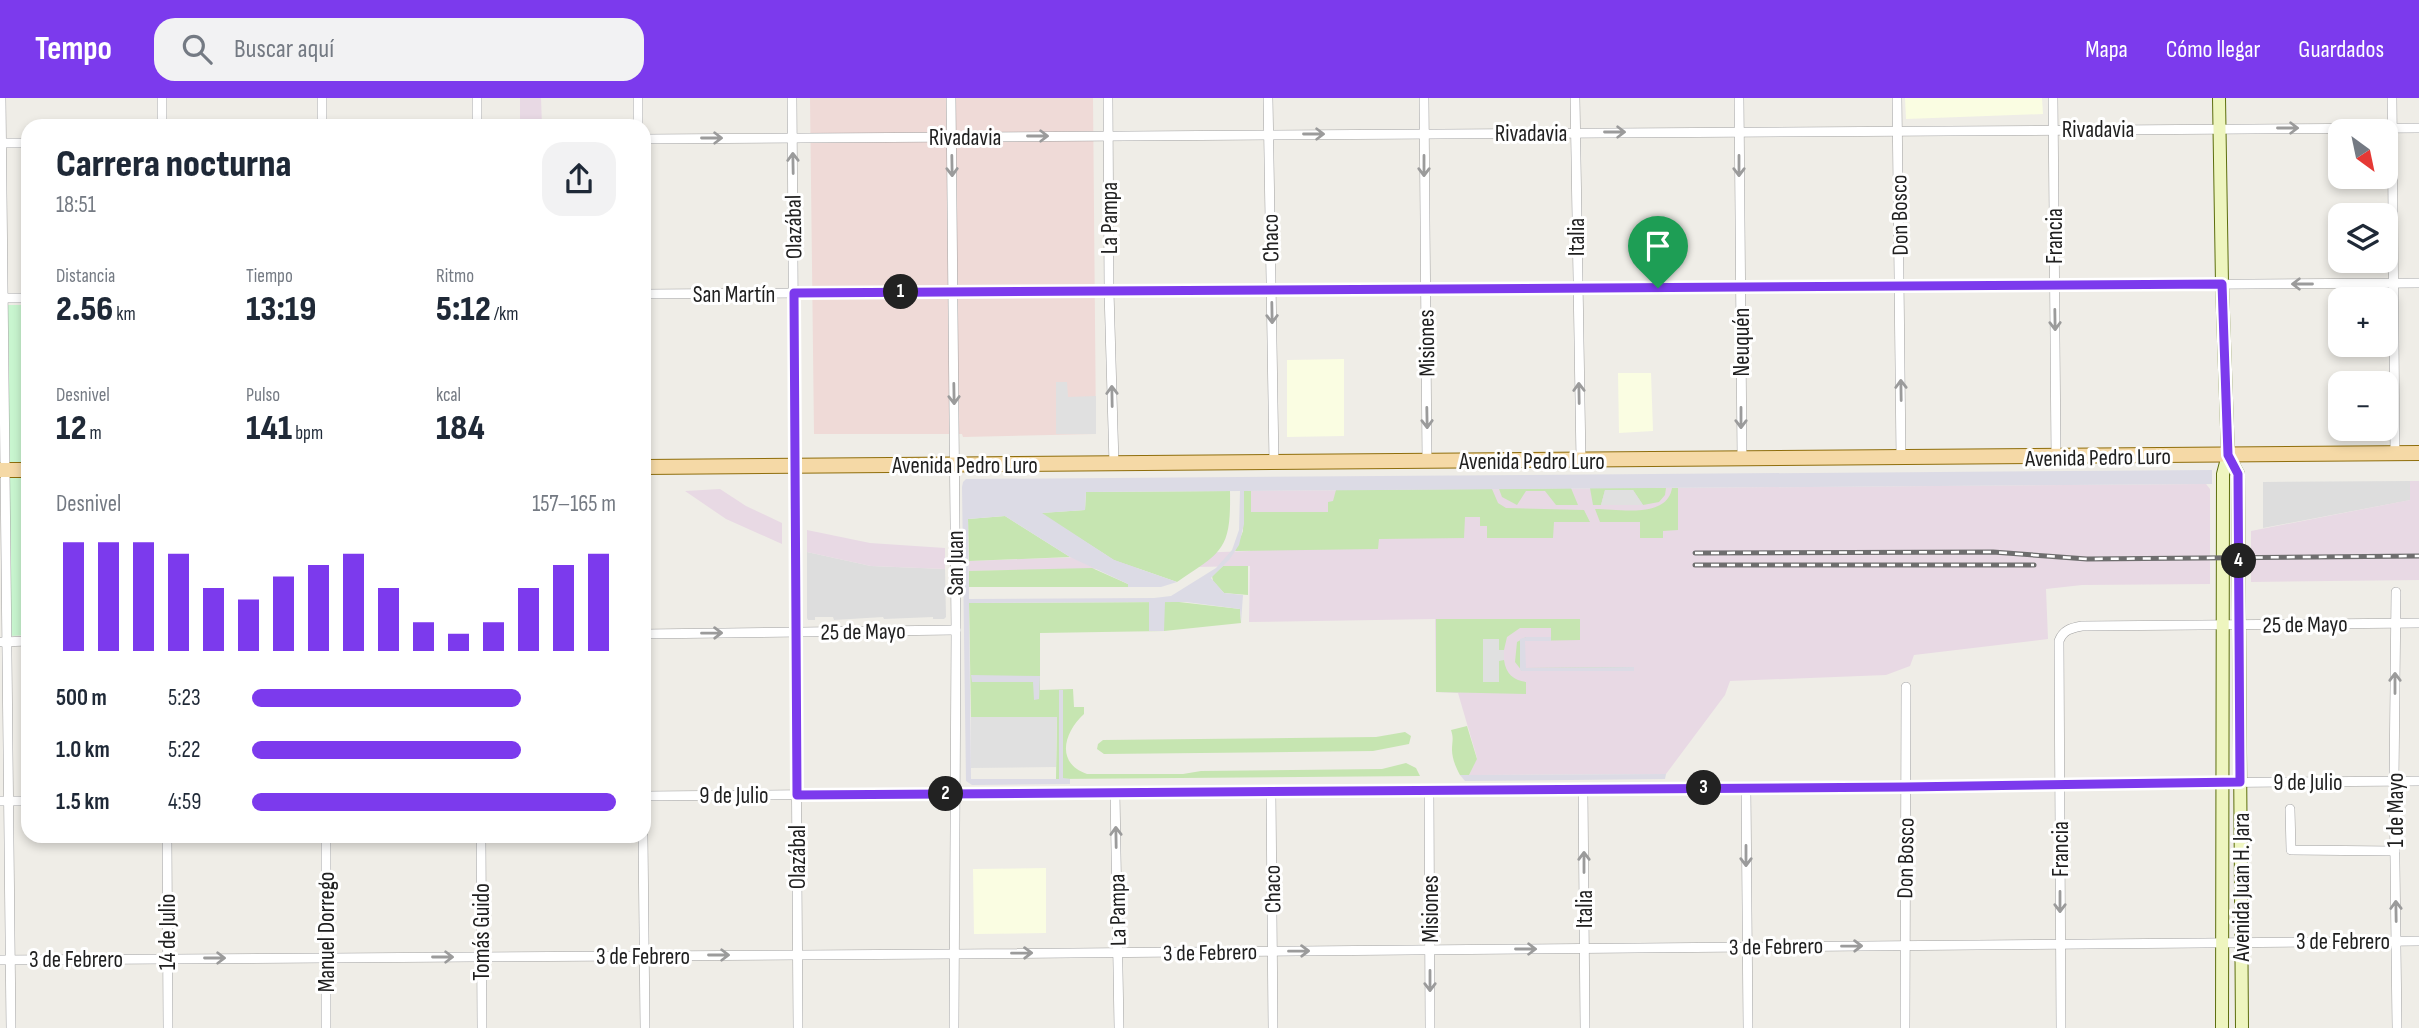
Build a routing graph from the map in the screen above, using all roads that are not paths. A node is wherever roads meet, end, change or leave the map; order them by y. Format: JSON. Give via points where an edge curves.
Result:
{"nodes":[{"id":1,"x":1,"y":98,"type":"edge"},
{"id":2,"x":162,"y":98,"type":"edge"},
{"id":3,"x":322,"y":98,"type":"edge"},
{"id":4,"x":477,"y":98,"type":"edge"},
{"id":5,"x":638,"y":98,"type":"edge"},
{"id":6,"x":792,"y":98,"type":"edge"},
{"id":7,"x":951,"y":98,"type":"edge"},
{"id":8,"x":1108,"y":98,"type":"edge"},
{"id":9,"x":1268,"y":98,"type":"edge"},
{"id":10,"x":1424,"y":98,"type":"edge"},
{"id":11,"x":1575,"y":98,"type":"edge"},
{"id":12,"x":1739,"y":98,"type":"edge"},
{"id":13,"x":1897,"y":98,"type":"edge"},
{"id":14,"x":2053,"y":98,"type":"edge"},
{"id":15,"x":2220,"y":98,"type":"edge"},
{"id":16,"x":2392,"y":98,"type":"edge"},
{"id":17,"x":162,"y":119,"type":"edge"},
{"id":18,"x":322,"y":119,"type":"edge"},
{"id":19,"x":477,"y":119,"type":"edge"},
{"id":20,"x":638,"y":119,"type":"edge"},
{"id":21,"x":2392,"y":119,"type":"edge"},
{"id":22,"x":2220,"y":128,"type":"junction"},
{"id":23,"x":2328,"y":128,"type":"edge"},
{"id":24,"x":2398,"y":128,"type":"edge"},
{"id":25,"x":2419,"y":128,"type":"edge"},
{"id":26,"x":2053,"y":129,"type":"junction"},
{"id":27,"x":1898,"y":130,"type":"junction"},
{"id":28,"x":1739,"y":131,"type":"junction"},
{"id":29,"x":1576,"y":132,"type":"junction"},
{"id":30,"x":1424,"y":133,"type":"junction"},
{"id":31,"x":1269,"y":134,"type":"junction"},
{"id":32,"x":951,"y":136,"type":"junction"},
{"id":33,"x":1109,"y":136,"type":"junction"},
{"id":34,"x":792,"y":138,"type":"junction"},
{"id":35,"x":651,"y":139,"type":"edge"},
{"id":36,"x":1,"y":143,"type":"edge"},
{"id":37,"x":21,"y":143,"type":"edge"},
{"id":38,"x":2392,"y":189,"type":"edge"},
{"id":39,"x":2393,"y":283,"type":"junction"},
{"id":40,"x":2419,"y":283,"type":"edge"},
{"id":41,"x":2222,"y":284,"type":"junction"},
{"id":42,"x":2054,"y":285,"type":"junction"},
{"id":43,"x":1899,"y":286,"type":"junction"},
{"id":44,"x":1740,"y":287,"type":"junction"},
{"id":45,"x":1577,"y":288,"type":"junction"},
{"id":46,"x":1425,"y":289,"type":"junction"},
{"id":47,"x":1271,"y":290,"type":"junction"},
{"id":48,"x":1109,"y":291,"type":"junction"},
{"id":49,"x":953,"y":292,"type":"junction"},
{"id":50,"x":794,"y":293,"type":"junction"},
{"id":51,"x":651,"y":294,"type":"edge"},
{"id":52,"x":1,"y":298,"type":"edge"},
{"id":53,"x":21,"y":298,"type":"edge"},
{"id":54,"x":2419,"y":453,"type":"edge"},
{"id":55,"x":2395,"y":454,"type":"junction"},
{"id":56,"x":2228,"y":455,"type":"junction"},
{"id":57,"x":2056,"y":457,"type":"junction"},
{"id":58,"x":1901,"y":458,"type":"junction"},
{"id":59,"x":1742,"y":460,"type":"junction"},
{"id":60,"x":1581,"y":461,"type":"junction"},
{"id":61,"x":1427,"y":462,"type":"junction"},
{"id":62,"x":1274,"y":463,"type":"junction"},
{"id":63,"x":1114,"y":464,"type":"junction"},
{"id":64,"x":954,"y":465,"type":"junction"},
{"id":65,"x":796,"y":466,"type":"junction"},
{"id":66,"x":651,"y":467,"type":"edge"},
{"id":67,"x":2,"y":470,"type":"edge"},
{"id":68,"x":21,"y":470,"type":"edge"},
{"id":69,"x":2396,"y":592,"type":"dead end"},
{"id":70,"x":2396,"y":623,"type":"junction"},
{"id":71,"x":2419,"y":623,"type":"edge"},
{"id":72,"x":2223,"y":624,"type":"junction"},
{"id":73,"x":2239,"y":625,"type":"junction"},
{"id":74,"x":956,"y":630,"type":"junction"},
{"id":75,"x":2066,"y":631,"type":"joint"},
{"id":76,"x":796,"y":632,"type":"junction"},
{"id":77,"x":651,"y":634,"type":"edge"},
{"id":78,"x":21,"y":641,"type":"edge"},
{"id":79,"x":3,"y":642,"type":"edge"},
{"id":80,"x":1906,"y":687,"type":"dead end"},
{"id":81,"x":2394,"y":781,"type":"junction"},
{"id":82,"x":2419,"y":781,"type":"edge"},
{"id":83,"x":2222,"y":782,"type":"junction"},
{"id":84,"x":2240,"y":782,"type":"junction"},
{"id":85,"x":2060,"y":785,"type":"junction"},
{"id":86,"x":1905,"y":787,"type":"junction"},
{"id":87,"x":1746,"y":788,"type":"junction"},
{"id":88,"x":1583,"y":789,"type":"junction"},
{"id":89,"x":1429,"y":790,"type":"junction"},
{"id":90,"x":1271,"y":792,"type":"junction"},
{"id":91,"x":1115,"y":793,"type":"junction"},
{"id":92,"x":955,"y":794,"type":"junction"},
{"id":93,"x":797,"y":795,"type":"junction"},
{"id":94,"x":651,"y":796,"type":"edge"},
{"id":95,"x":4,"y":801,"type":"edge"},
{"id":96,"x":2290,"y":809,"type":"dead end"},
{"id":97,"x":167,"y":843,"type":"edge"},
{"id":98,"x":326,"y":843,"type":"edge"},
{"id":99,"x":481,"y":843,"type":"edge"},
{"id":100,"x":643,"y":843,"type":"edge"},
{"id":101,"x":2395,"y":851,"type":"junction"},
{"id":102,"x":2222,"y":941,"type":"junction"},
{"id":103,"x":2241,"y":941,"type":"junction"},
{"id":104,"x":2396,"y":941,"type":"junction"},
{"id":105,"x":2419,"y":941,"type":"edge"},
{"id":106,"x":2060,"y":943,"type":"junction"},
{"id":107,"x":1904,"y":945,"type":"junction"},
{"id":108,"x":1747,"y":947,"type":"junction"},
{"id":109,"x":1584,"y":948,"type":"junction"},
{"id":110,"x":1430,"y":950,"type":"junction"},
{"id":111,"x":1273,"y":951,"type":"junction"},
{"id":112,"x":1118,"y":953,"type":"junction"},
{"id":113,"x":954,"y":954,"type":"junction"},
{"id":114,"x":798,"y":955,"type":"junction"},
{"id":115,"x":644,"y":956,"type":"junction"},
{"id":116,"x":481,"y":957,"type":"junction"},
{"id":117,"x":326,"y":958,"type":"junction"},
{"id":118,"x":168,"y":959,"type":"junction"},
{"id":119,"x":5,"y":960,"type":"edge"},
{"id":120,"x":10,"y":1028,"type":"edge"},
{"id":121,"x":168,"y":1028,"type":"edge"},
{"id":122,"x":326,"y":1028,"type":"edge"},
{"id":123,"x":482,"y":1028,"type":"edge"},
{"id":124,"x":645,"y":1028,"type":"edge"},
{"id":125,"x":799,"y":1028,"type":"edge"},
{"id":126,"x":954,"y":1028,"type":"edge"},
{"id":127,"x":1119,"y":1028,"type":"edge"},
{"id":128,"x":1273,"y":1028,"type":"edge"},
{"id":129,"x":1430,"y":1028,"type":"edge"},
{"id":130,"x":1585,"y":1028,"type":"edge"},
{"id":131,"x":1748,"y":1028,"type":"edge"},
{"id":132,"x":1905,"y":1028,"type":"edge"},
{"id":133,"x":2061,"y":1028,"type":"edge"},
{"id":134,"x":2222,"y":1028,"type":"edge"},
{"id":135,"x":2242,"y":1028,"type":"edge"},
{"id":136,"x":2397,"y":1028,"type":"edge"}],
"edges":[{"from":1,"to":36,"type":"street"},
{"from":2,"to":17,"type":"street"},
{"from":3,"to":18,"type":"street"},
{"from":4,"to":19,"type":"street"},
{"from":5,"to":20,"type":"street"},
{"from":6,"to":34,"type":"street","name":"Olazábal"},
{"from":7,"to":32,"type":"street","name":"San Juan"},
{"from":8,"to":33,"type":"street","name":"La Pampa"},
{"from":9,"to":31,"type":"street","name":"Chaco"},
{"from":10,"to":30,"type":"street","name":"Misiones"},
{"from":11,"to":29,"type":"street","name":"Italia"},
{"from":12,"to":28,"type":"street","name":"Neuquén"},
{"from":13,"to":27,"type":"street","name":"Don Bosco"},
{"from":14,"to":26,"type":"street","name":"Francia"},
{"from":15,"to":22,"type":"main road","name":"Avenida Juan H. Jara"},
{"from":16,"to":21,"type":"street"},
{"from":22,"to":23,"type":"street","name":"Rivadavia","one_way":true},
{"from":22,"to":26,"type":"street","name":"Rivadavia"},
{"from":22,"to":41,"type":"main road","name":"Avenida Juan H. Jara"},
{"from":24,"to":25,"type":"street","name":"Rivadavia"},
{"from":26,"to":27,"type":"street","name":"Rivadavia"},
{"from":26,"to":42,"type":"street","name":"Francia"},
{"from":27,"to":28,"type":"street","name":"Rivadavia"},
{"from":27,"to":43,"type":"street","name":"Don Bosco"},
{"from":29,"to":28,"type":"street","name":"Rivadavia","one_way":true},
{"from":28,"to":44,"type":"street","name":"Neuquén","one_way":true},
{"from":29,"to":30,"type":"street","name":"Rivadavia"},
{"from":29,"to":45,"type":"street","name":"Italia"},
{"from":31,"to":30,"type":"street","name":"Rivadavia","one_way":true},
{"from":30,"to":46,"type":"street","name":"Misiones","one_way":true},
{"from":31,"to":33,"type":"street","name":"Rivadavia"},
{"from":31,"to":47,"type":"street","name":"Chaco"},
{"from":32,"to":33,"type":"street","name":"Rivadavia","one_way":true},
{"from":32,"to":34,"type":"street","name":"Rivadavia"},
{"from":32,"to":49,"type":"street","name":"San Juan","one_way":true},
{"from":33,"to":48,"type":"street","name":"La Pampa"},
{"from":35,"to":34,"type":"street","name":"Rivadavia","one_way":true},
{"from":50,"to":34,"type":"street","name":"Olazábal","one_way":true},
{"from":36,"to":37,"type":"street"},
{"from":36,"to":52,"type":"street"},
{"from":38,"to":39,"type":"street"},
{"from":39,"to":40,"type":"street","name":"San Martín"},
{"from":39,"to":41,"type":"street","name":"San Martín","one_way":true},
{"from":39,"to":55,"type":"street"},
{"from":41,"to":42,"type":"street","name":"San Martín"},
{"from":41,"to":56,"type":"main road","name":"Avenida Juan H. Jara"},
{"from":42,"to":43,"type":"street","name":"San Martín"},
{"from":42,"to":57,"type":"street","name":"Francia","one_way":true},
{"from":43,"to":44,"type":"street","name":"San Martín"},
{"from":58,"to":43,"type":"street","name":"Don Bosco","one_way":true},
{"from":44,"to":45,"type":"street","name":"San Martín"},
{"from":44,"to":59,"type":"street","name":"Neuquén","one_way":true},
{"from":45,"to":46,"type":"street","name":"San Martín"},
{"from":60,"to":45,"type":"street","name":"Italia","one_way":true},
{"from":46,"to":47,"type":"street","name":"San Martín"},
{"from":46,"to":61,"type":"street","name":"Misiones","one_way":true},
{"from":47,"to":48,"type":"street","name":"San Martín"},
{"from":47,"to":62,"type":"street","name":"Chaco","one_way":true},
{"from":48,"to":49,"type":"street","name":"San Martín"},
{"from":63,"to":48,"type":"street","name":"La Pampa","one_way":true},
{"from":49,"to":50,"type":"street","name":"San Martín"},
{"from":49,"to":64,"type":"street","name":"San Juan","one_way":true},
{"from":50,"to":51,"type":"street","name":"San Martín"},
{"from":50,"to":65,"type":"street","name":"Olazábal"},
{"from":52,"to":53,"type":"street"},
{"from":52,"to":67,"type":"street"},
{"from":54,"to":55,"type":"main road","name":"Avenida Pedro Luro"},
{"from":55,"to":56,"type":"main road","name":"Avenida Pedro Luro"},
{"from":56,"to":57,"type":"main road","name":"Avenida Pedro Luro"},
{"from":56,"to":72,"type":"main road","name":"Avenida Juan H. Jara","via":[[2223,474]]},
{"from":56,"to":73,"type":"main road","name":"Avenida Juan H. Jara","via":[[2238,474]]},
{"from":57,"to":58,"type":"main road","name":"Avenida Pedro Luro"},
{"from":58,"to":59,"type":"main road","name":"Avenida Pedro Luro"},
{"from":59,"to":60,"type":"main road","name":"Avenida Pedro Luro"},
{"from":60,"to":61,"type":"main road","name":"Avenida Pedro Luro"},
{"from":61,"to":62,"type":"main road","name":"Avenida Pedro Luro"},
{"from":62,"to":63,"type":"main road","name":"Avenida Pedro Luro"},
{"from":63,"to":64,"type":"main road","name":"Avenida Pedro Luro"},
{"from":64,"to":65,"type":"main road","name":"Avenida Pedro Luro"},
{"from":64,"to":74,"type":"street","name":"San Juan"},
{"from":65,"to":66,"type":"main road","name":"Avenida Pedro Luro"},
{"from":65,"to":76,"type":"street","name":"Olazábal"},
{"from":67,"to":68,"type":"main road"},
{"from":67,"to":79,"type":"street"},
{"from":69,"to":70,"type":"street","name":"1 de Mayo"},
{"from":70,"to":71,"type":"street","name":"25 de Mayo"},
{"from":70,"to":73,"type":"street","name":"25 de Mayo"},
{"from":81,"to":70,"type":"street","name":"1 de Mayo","one_way":true},
{"from":72,"to":73,"type":"street","name":"25 de Mayo"},
{"from":72,"to":75,"type":"street","name":"25 de Mayo","via":[[2082,626]]},
{"from":72,"to":83,"type":"main road","name":"Avenida Juan H. Jara"},
{"from":73,"to":84,"type":"main road","name":"Avenida Juan H. Jara"},
{"from":74,"to":76,"type":"street","name":"25 de Mayo"},
{"from":74,"to":92,"type":"street","name":"San Juan"},
{"from":75,"to":85,"type":"street","name":"Francia","via":[[2059,641]]},
{"from":77,"to":76,"type":"street","name":"25 de Mayo","one_way":true},
{"from":76,"to":93,"type":"street","name":"Olazábal"},
{"from":78,"to":79,"type":"street"},
{"from":79,"to":95,"type":"street"},
{"from":80,"to":86,"type":"street","name":"Don Bosco"},
{"from":81,"to":82,"type":"street","name":"9 de Julio"},
{"from":81,"to":84,"type":"street","name":"9 de Julio"},
{"from":81,"to":101,"type":"street","name":"1 de Mayo"},
{"from":83,"to":84,"type":"street","name":"9 de Julio"},
{"from":83,"to":85,"type":"street","name":"9 de Julio"},
{"from":83,"to":102,"type":"main road","name":"Avenida Juan H. Jara"},
{"from":84,"to":103,"type":"main road","name":"Avenida Juan H. Jara"},
{"from":85,"to":86,"type":"street","name":"9 de Julio"},
{"from":85,"to":106,"type":"street","name":"Francia","one_way":true},
{"from":86,"to":87,"type":"street","name":"9 de Julio"},
{"from":86,"to":107,"type":"street","name":"Don Bosco"},
{"from":87,"to":88,"type":"street","name":"9 de Julio"},
{"from":87,"to":108,"type":"street","one_way":true},
{"from":88,"to":89,"type":"street","name":"9 de Julio"},
{"from":109,"to":88,"type":"street","name":"Italia","one_way":true},
{"from":89,"to":90,"type":"street","name":"9 de Julio"},
{"from":89,"to":110,"type":"street","name":"Misiones"},
{"from":90,"to":91,"type":"street","name":"9 de Julio"},
{"from":90,"to":111,"type":"street","name":"Chaco"},
{"from":91,"to":92,"type":"street","name":"9 de Julio"},
{"from":112,"to":91,"type":"street","name":"La Pampa","one_way":true},
{"from":92,"to":93,"type":"street","name":"9 de Julio"},
{"from":92,"to":113,"type":"street","name":"San Juan"},
{"from":93,"to":94,"type":"street","name":"9 de Julio"},
{"from":93,"to":114,"type":"street","name":"Olazábal"},
{"from":95,"to":119,"type":"street"},
{"from":96,"to":101,"type":"street","via":[[2291,849]]},
{"from":97,"to":118,"type":"street","name":"14 de Julio"},
{"from":98,"to":117,"type":"street","name":"Manuel Dorrego"},
{"from":99,"to":116,"type":"street","name":"Tomás Guido"},
{"from":100,"to":115,"type":"street"},
{"from":104,"to":101,"type":"street","name":"1 de Mayo","one_way":true},
{"from":102,"to":103,"type":"street","name":"3 de Febrero"},
{"from":102,"to":106,"type":"street","name":"3 de Febrero"},
{"from":102,"to":134,"type":"main road","name":"Avenida Juan H. Jara"},
{"from":103,"to":104,"type":"street","name":"3 de Febrero"},
{"from":103,"to":135,"type":"main road","name":"Avenida Juan H. Jara"},
{"from":104,"to":105,"type":"street","name":"3 de Febrero"},
{"from":104,"to":136,"type":"street","name":"1 de Mayo"},
{"from":106,"to":107,"type":"street","name":"3 de Febrero"},
{"from":106,"to":133,"type":"street","name":"Francia"},
{"from":108,"to":107,"type":"street","name":"3 de Febrero","one_way":true},
{"from":107,"to":132,"type":"street","name":"Don Bosco"},
{"from":108,"to":109,"type":"street","name":"3 de Febrero"},
{"from":108,"to":131,"type":"street"},
{"from":110,"to":109,"type":"street","name":"3 de Febrero","one_way":true},
{"from":109,"to":130,"type":"street","name":"Italia"},
{"from":111,"to":110,"type":"street","name":"3 de Febrero","one_way":true},
{"from":110,"to":129,"type":"street","name":"Misiones","one_way":true},
{"from":111,"to":112,"type":"street","name":"3 de Febrero"},
{"from":111,"to":128,"type":"street","name":"Chaco"},
{"from":113,"to":112,"type":"street","name":"3 de Febrero","one_way":true},
{"from":112,"to":127,"type":"street","name":"La Pampa"},
{"from":113,"to":114,"type":"street","name":"3 de Febrero"},
{"from":113,"to":126,"type":"street","name":"San Juan"},
{"from":115,"to":114,"type":"street","name":"3 de Febrero","one_way":true},
{"from":114,"to":125,"type":"street","name":"Olazábal"},
{"from":115,"to":116,"type":"street","name":"3 de Febrero"},
{"from":115,"to":124,"type":"street"},
{"from":117,"to":116,"type":"street","name":"3 de Febrero","one_way":true},
{"from":116,"to":123,"type":"street","name":"Tomás Guido"},
{"from":118,"to":117,"type":"street","name":"3 de Febrero","one_way":true},
{"from":117,"to":122,"type":"street","name":"Manuel Dorrego"},
{"from":118,"to":119,"type":"street","name":"3 de Febrero"},
{"from":118,"to":121,"type":"street","name":"14 de Julio"},
{"from":119,"to":120,"type":"street"}]}
